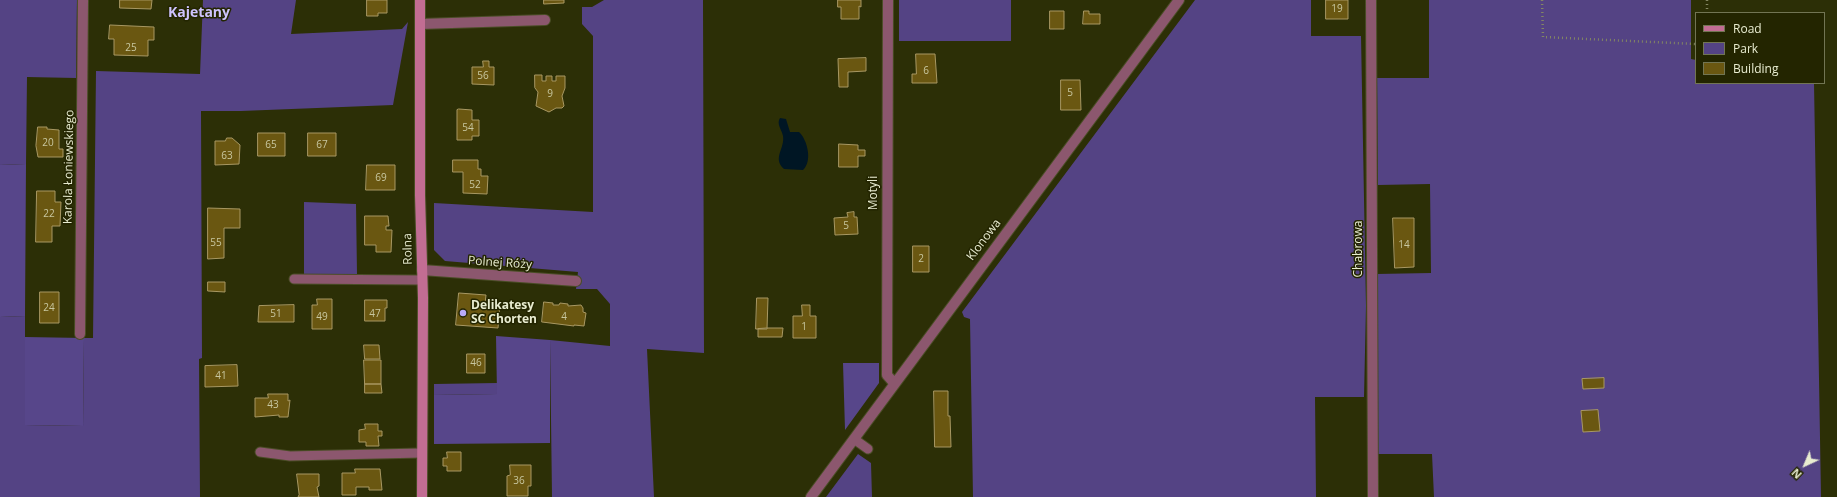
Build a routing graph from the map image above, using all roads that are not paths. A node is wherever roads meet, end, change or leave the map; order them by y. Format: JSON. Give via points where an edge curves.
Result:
{"nodes":[{"id":1,"x":83,"y":0,"type":"edge"},
{"id":2,"x":420,"y":0,"type":"edge"},
{"id":3,"x":888,"y":0,"type":"edge"},
{"id":4,"x":1179,"y":0,"type":"edge"},
{"id":5,"x":1370,"y":0,"type":"edge"},
{"id":6,"x":545,"y":20,"type":"dead end"},
{"id":7,"x":420,"y":24,"type":"junction"},
{"id":8,"x":422,"y":275,"type":"junction"},
{"id":9,"x":294,"y":279,"type":"dead end"},
{"id":10,"x":576,"y":281,"type":"dead end"},
{"id":11,"x":80,"y":334,"type":"dead end"},
{"id":12,"x":894,"y":383,"type":"junction"},
{"id":13,"x":854,"y":439,"type":"junction"},
{"id":14,"x":868,"y":449,"type":"dead end"},
{"id":15,"x":260,"y":452,"type":"dead end"},
{"id":16,"x":421,"y":453,"type":"junction"},
{"id":17,"x":422,"y":497,"type":"edge"},
{"id":18,"x":811,"y":497,"type":"edge"},
{"id":19,"x":1373,"y":497,"type":"edge"}],
"edges":[{"from":1,"to":11,"type":"street","name":"Karola Łoniewskiego"},
{"from":2,"to":7,"type":"street","name":"Rolna"},
{"from":3,"to":12,"type":"street","name":"Motyli","via":[[887,375]]},
{"from":4,"to":12,"type":"street","name":"Klonowa"},
{"from":5,"to":19,"type":"street","name":"Chabrowa"},
{"from":6,"to":7,"type":"street"},
{"from":7,"to":8,"type":"street","name":"Rolna"},
{"from":8,"to":9,"type":"lane"},
{"from":8,"to":10,"type":"street","name":"Polnej Róży"},
{"from":8,"to":16,"type":"street","name":"Rolna"},
{"from":12,"to":13,"type":"street","name":"Klonowa"},
{"from":13,"to":14,"type":"lane"},
{"from":13,"to":18,"type":"street","name":"Klonowa"},
{"from":15,"to":16,"type":"lane","via":[[290,456]]},
{"from":16,"to":17,"type":"street","name":"Rolna"}]}
